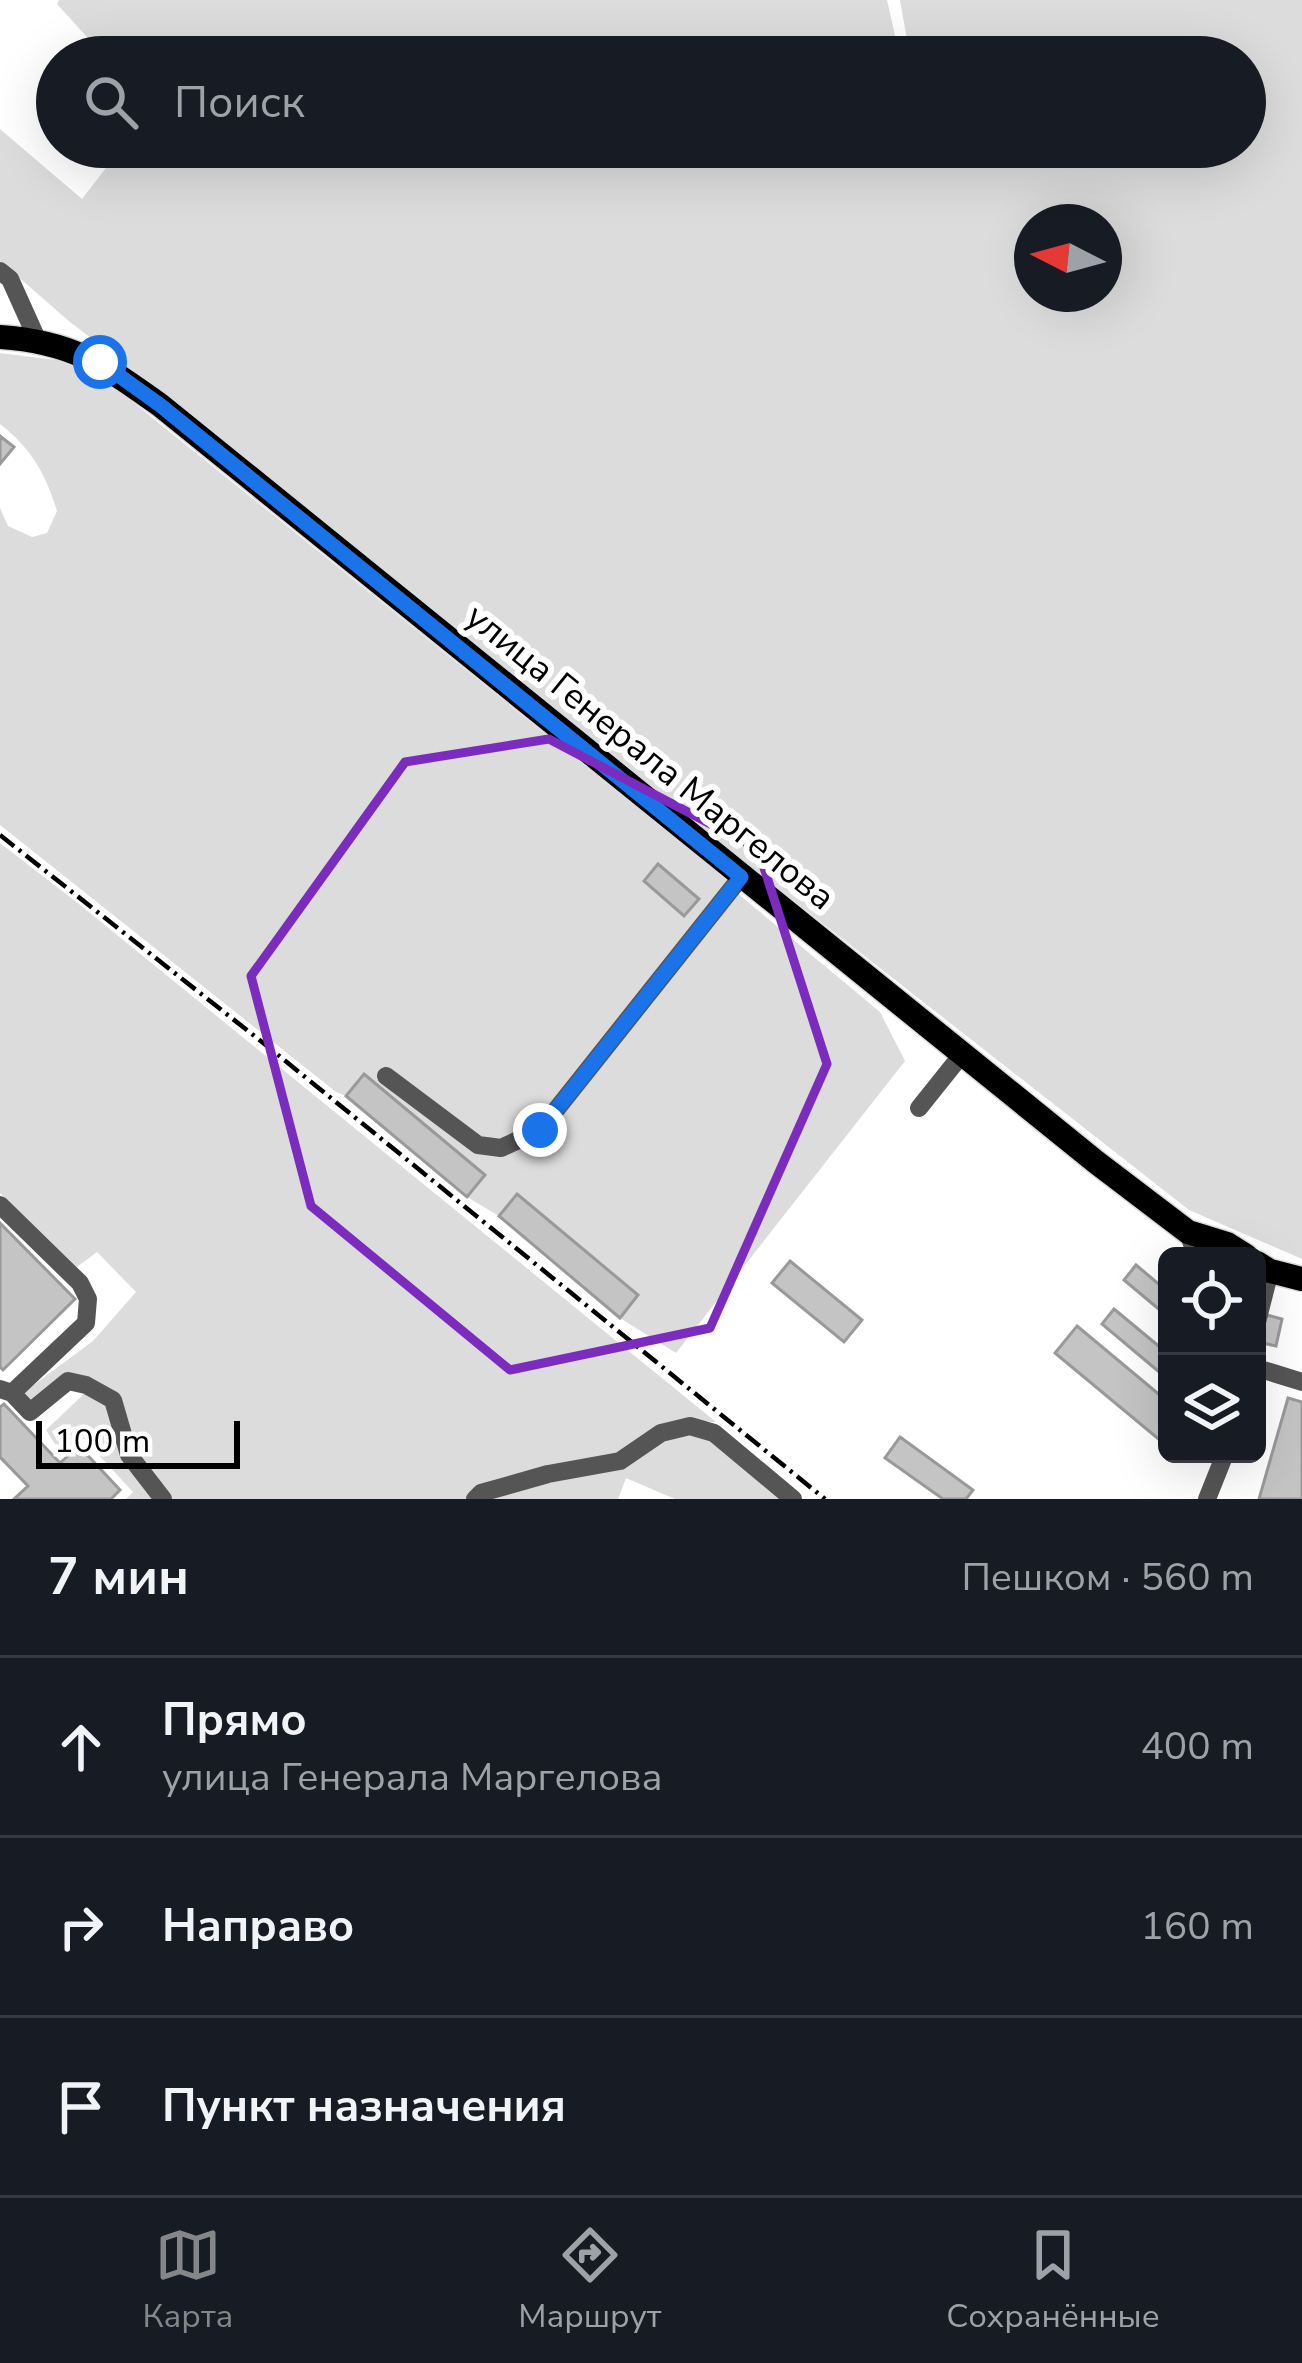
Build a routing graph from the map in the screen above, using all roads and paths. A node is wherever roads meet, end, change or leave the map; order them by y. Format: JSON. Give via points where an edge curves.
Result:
{"nodes":[{"id":1,"x":0,"y":271,"type":"edge"},
{"id":2,"x":0,"y":338,"type":"edge"},
{"id":3,"x":37,"y":339,"type":"junction"},
{"id":4,"x":741,"y":877,"type":"junction"},
{"id":5,"x":963,"y":1053,"type":"junction"},
{"id":6,"x":386,"y":1076,"type":"dead end"},
{"id":7,"x":919,"y":1108,"type":"dead end"},
{"id":8,"x":0,"y":1205,"type":"edge"},
{"id":9,"x":1192,"y":1244,"type":"edge"},
{"id":10,"x":1232,"y":1247,"type":"edge"},
{"id":11,"x":1266,"y":1268,"type":"edge"},
{"id":12,"x":1302,"y":1279,"type":"edge"},
{"id":13,"x":1266,"y":1371,"type":"edge"},
{"id":14,"x":1302,"y":1382,"type":"edge"},
{"id":15,"x":6,"y":1391,"type":"edge"},
{"id":16,"x":1221,"y":1463,"type":"edge"},
{"id":17,"x":163,"y":1499,"type":"edge"},
{"id":18,"x":476,"y":1499,"type":"edge"},
{"id":19,"x":794,"y":1499,"type":"edge"},
{"id":20,"x":1207,"y":1499,"type":"edge"}],
"edges":[{"from":1,"to":3,"type":"street"},
{"from":2,"to":3,"type":"main road","name":"улица Генерала Маргелова"},
{"from":3,"to":4,"type":"main road","name":"улица Генерала Маргелова","via":[[100,362],[160,405]]},
{"from":4,"to":5,"type":"main road","name":"улица Генерала Маргелова"},
{"from":4,"to":6,"type":"street","via":[[540,1130],[501,1148],[478,1145]]},
{"from":5,"to":7,"type":"street"},
{"from":5,"to":9,"type":"main road","name":"улица Генерала Маргелова"},
{"from":8,"to":15,"type":"street","via":[[88,1299],[86,1323]]},
{"from":9,"to":10,"type":"main road","name":"улица Генерала Маргелова"},
{"from":11,"to":12,"type":"main road"},
{"from":13,"to":14,"type":"street"},
{"from":15,"to":17,"type":"street","via":[[30,1412],[68,1382],[113,1400],[129,1455]]},
{"from":16,"to":20,"type":"street"},
{"from":18,"to":19,"type":"street","via":[[620,1461],[661,1432],[691,1426],[714,1433]]}]}
